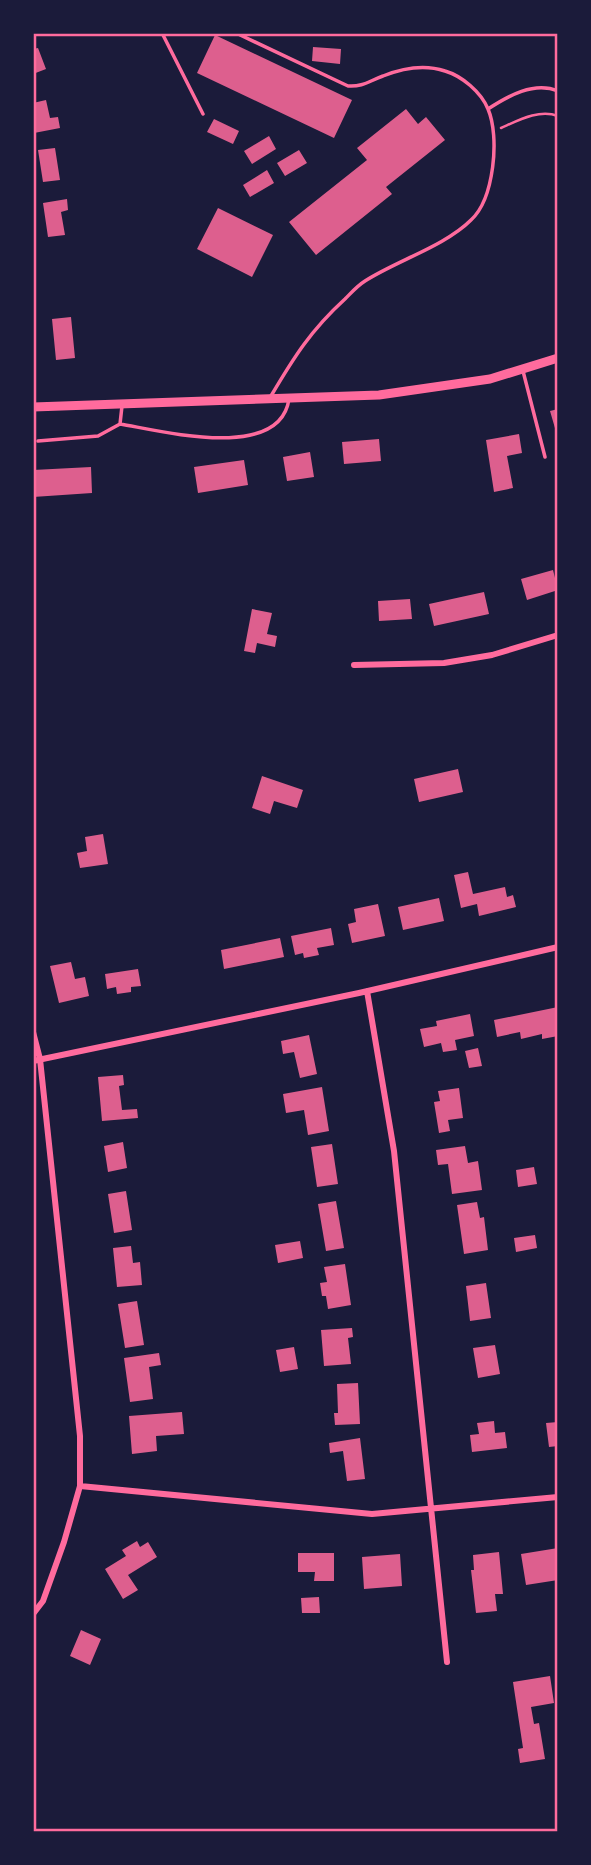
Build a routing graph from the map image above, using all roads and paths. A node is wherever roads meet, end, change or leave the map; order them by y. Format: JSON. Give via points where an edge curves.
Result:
{"nodes":[{"id":1,"x":162,"y":33,"type":"edge"},
{"id":2,"x":236,"y":33,"type":"edge"},
{"id":3,"x":558,"y":91,"type":"edge"},
{"id":4,"x":488,"y":109,"type":"junction"},
{"id":5,"x":203,"y":114,"type":"dead end"},
{"id":6,"x":558,"y":117,"type":"edge"},
{"id":7,"x":492,"y":132,"type":"junction"},
{"id":8,"x":558,"y":358,"type":"edge"},
{"id":9,"x":522,"y":369,"type":"junction"},
{"id":10,"x":270,"y":398,"type":"junction"},
{"id":11,"x":289,"y":398,"type":"junction"},
{"id":12,"x":123,"y":404,"type":"junction"},
{"id":13,"x":33,"y":407,"type":"edge"},
{"id":14,"x":120,"y":424,"type":"junction"},
{"id":15,"x":38,"y":441,"type":"dead end"},
{"id":16,"x":545,"y":457,"type":"dead end"},
{"id":17,"x":558,"y":635,"type":"edge"},
{"id":18,"x":354,"y":665,"type":"dead end"},
{"id":19,"x":558,"y":947,"type":"edge"},
{"id":20,"x":367,"y":992,"type":"junction"},
{"id":21,"x":33,"y":1031,"type":"edge"},
{"id":22,"x":37,"y":1060,"type":"edge"},
{"id":23,"x":80,"y":1486,"type":"junction"},
{"id":24,"x":558,"y":1497,"type":"edge"},
{"id":25,"x":432,"y":1509,"type":"junction"},
{"id":26,"x":33,"y":1614,"type":"edge"},
{"id":27,"x":447,"y":1662,"type":"dead end"}],
"edges":[{"from":1,"to":5,"type":"lane"},
{"from":2,"to":4,"type":"lane","via":[[348,86],[360,87],[413,66],[446,71],[475,89]]},
{"from":3,"to":4,"type":"lane","via":[[533,88]]},
{"from":4,"to":7,"type":"lane"},
{"from":6,"to":7,"type":"path","via":[[534,115]]},
{"from":7,"to":10,"type":"lane","via":[[493,173],[486,200],[471,220],[363,282],[300,347]]},
{"from":8,"to":9,"type":"main road"},
{"from":9,"to":11,"type":"main road","via":[[430,389]]},
{"from":9,"to":16,"type":"lane"},
{"from":10,"to":11,"type":"main road"},
{"from":10,"to":12,"type":"main road"},
{"from":11,"to":14,"type":"lane","via":[[287,412],[273,429],[251,435],[218,438]]},
{"from":12,"to":13,"type":"main road"},
{"from":12,"to":14,"type":"lane"},
{"from":14,"to":15,"type":"lane","via":[[98,436]]},
{"from":17,"to":18,"type":"street","via":[[492,655],[444,663]]},
{"from":19,"to":20,"type":"street"},
{"from":20,"to":22,"type":"street"},
{"from":20,"to":25,"type":"street","via":[[394,1151]]},
{"from":21,"to":22,"type":"street"},
{"from":22,"to":23,"type":"street","via":[[80,1436]]},
{"from":23,"to":25,"type":"street","via":[[372,1514]]},
{"from":23,"to":26,"type":"street","via":[[43,1601]]},
{"from":24,"to":25,"type":"street"},
{"from":25,"to":27,"type":"street"}]}
